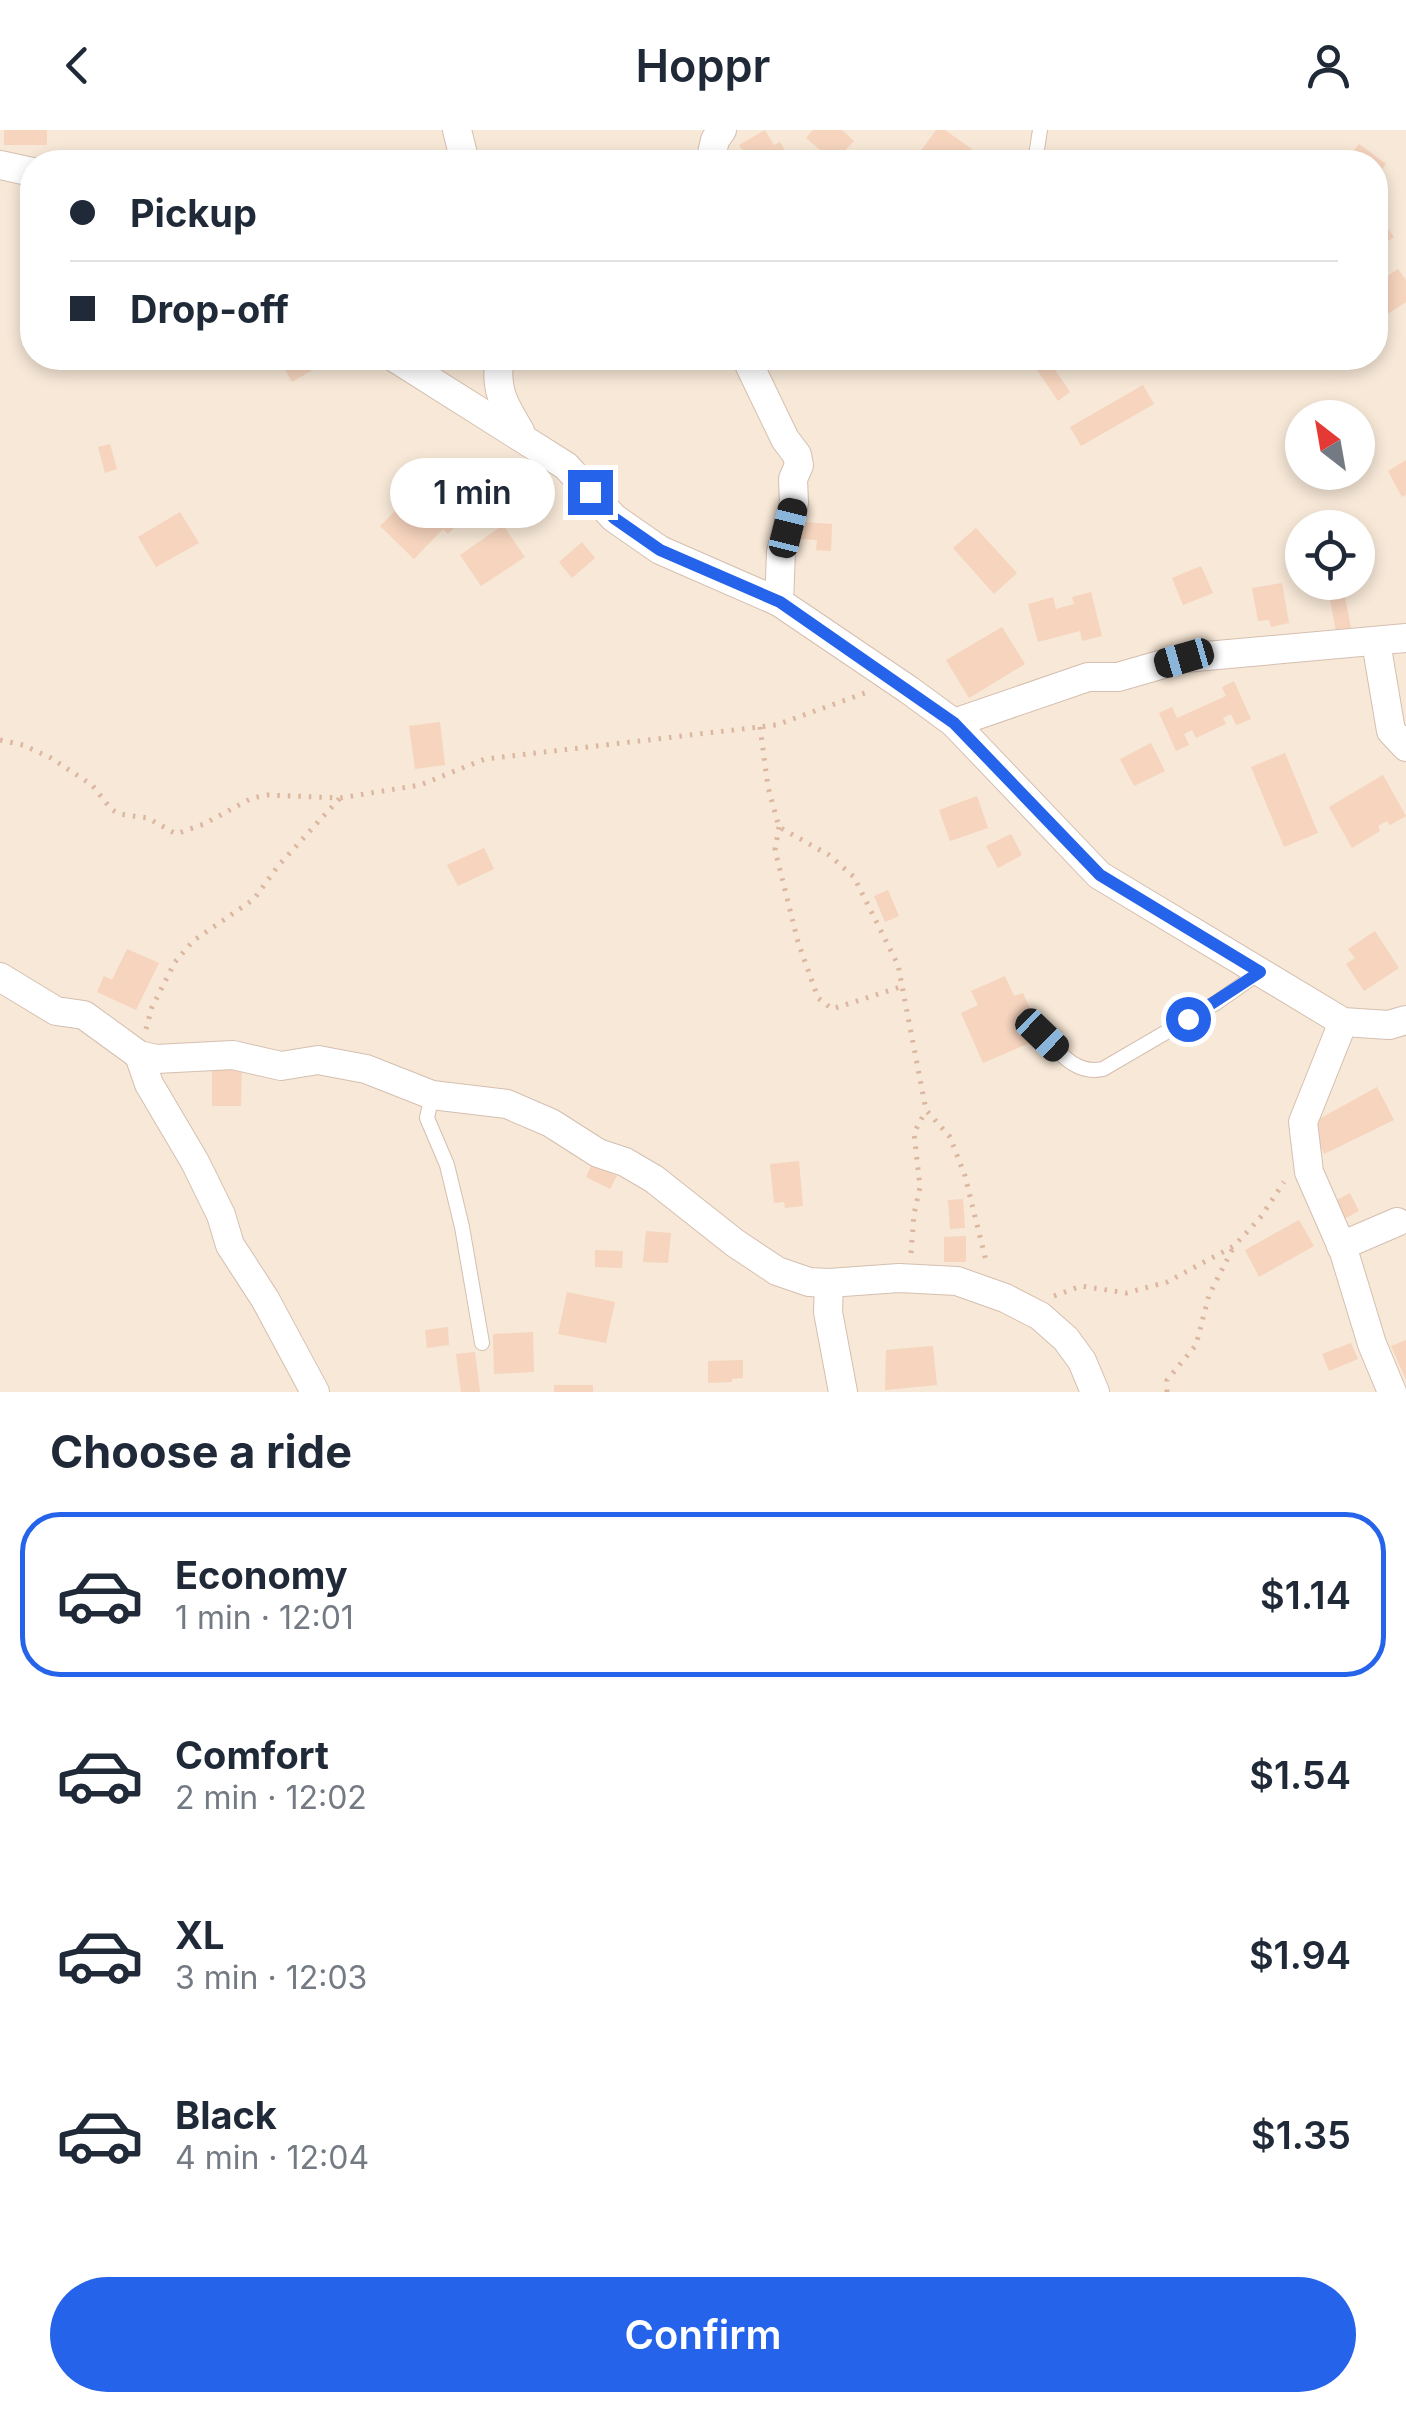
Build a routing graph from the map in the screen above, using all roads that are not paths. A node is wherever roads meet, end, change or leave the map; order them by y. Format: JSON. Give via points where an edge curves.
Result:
{"nodes":[{"id":1,"x":414,"y":370,"type":"edge"},
{"id":2,"x":497,"y":370,"type":"edge"},
{"id":3,"x":752,"y":370,"type":"edge"},
{"id":4,"x":526,"y":441,"type":"junction"},
{"id":5,"x":780,"y":602,"type":"junction"},
{"id":6,"x":1406,"y":638,"type":"edge"},
{"id":7,"x":1376,"y":642,"type":"junction"},
{"id":8,"x":954,"y":723,"type":"junction"},
{"id":9,"x":1406,"y":747,"type":"edge"},
{"id":10,"x":1260,"y":972,"type":"junction"},
{"id":11,"x":0,"y":978,"type":"edge"},
{"id":12,"x":1406,"y":1020,"type":"edge"},
{"id":13,"x":1342,"y":1022,"type":"junction"},
{"id":14,"x":1042,"y":1035,"type":"dead end"},
{"id":15,"x":138,"y":1056,"type":"junction"},
{"id":16,"x":432,"y":1094,"type":"junction"},
{"id":17,"x":1397,"y":1222,"type":"dead end"},
{"id":18,"x":1341,"y":1246,"type":"junction"},
{"id":19,"x":829,"y":1283,"type":"junction"},
{"id":20,"x":482,"y":1343,"type":"dead end"},
{"id":21,"x":316,"y":1392,"type":"edge"},
{"id":22,"x":844,"y":1392,"type":"edge"},
{"id":23,"x":1095,"y":1392,"type":"edge"},
{"id":24,"x":1392,"y":1392,"type":"edge"}],
"edges":[{"from":1,"to":4,"type":"street"},
{"from":2,"to":4,"type":"street","via":[[500,400]]},
{"from":3,"to":5,"type":"street","via":[[799,465],[781,552]]},
{"from":4,"to":5,"type":"street","via":[[566,466],[614,518],[660,550]]},
{"from":5,"to":8,"type":"street"},
{"from":6,"to":7,"type":"street"},
{"from":7,"to":8,"type":"street","via":[[1184,658],[1118,677],[1088,677]]},
{"from":7,"to":9,"type":"street","via":[[1391,732]]},
{"from":8,"to":10,"type":"street","via":[[1100,875]]},
{"from":10,"to":13,"type":"street"},
{"from":10,"to":14,"type":"lane","via":[[1103,1069],[1077,1067]]},
{"from":11,"to":15,"type":"street","via":[[56,1010],[84,1015]]},
{"from":12,"to":13,"type":"street"},
{"from":13,"to":18,"type":"street","via":[[1304,1122],[1309,1172]]},
{"from":15,"to":16,"type":"street","via":[[233,1055],[281,1066],[318,1060],[366,1069]]},
{"from":15,"to":21,"type":"street","via":[[230,1244]]},
{"from":16,"to":19,"type":"street","via":[[507,1104],[552,1124],[654,1179],[777,1271]]},
{"from":16,"to":20,"type":"lane","via":[[427,1118],[447,1165]]},
{"from":17,"to":18,"type":"street"},
{"from":18,"to":24,"type":"street"},
{"from":19,"to":22,"type":"street"},
{"from":19,"to":23,"type":"street","via":[[957,1281],[990,1292],[1040,1316],[1066,1339]]}]}
